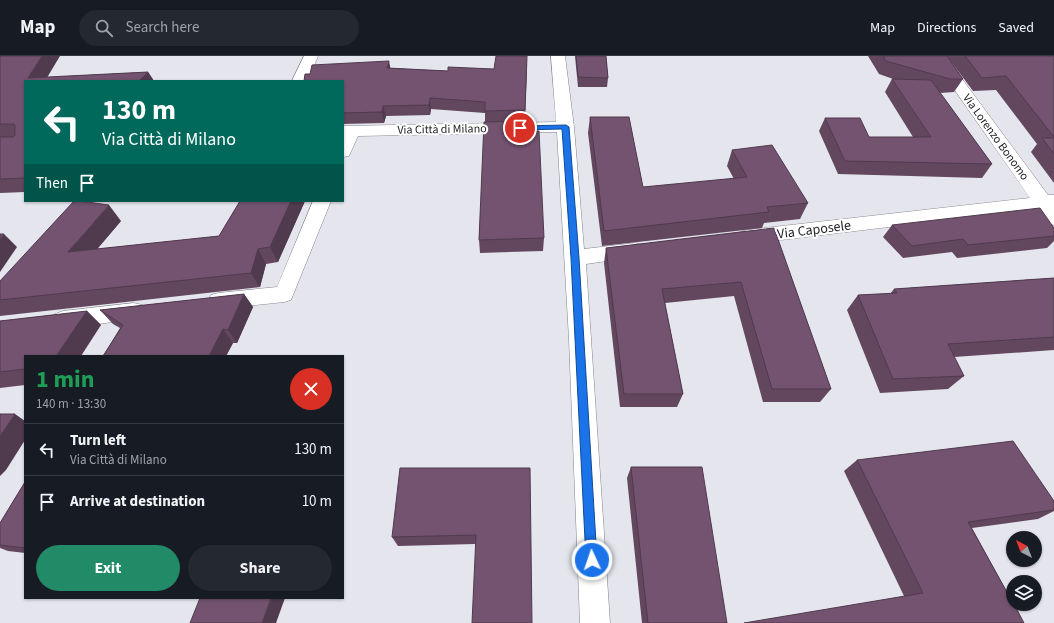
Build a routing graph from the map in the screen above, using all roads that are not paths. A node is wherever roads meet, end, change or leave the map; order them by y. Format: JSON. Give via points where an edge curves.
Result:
{"nodes":[{"id":1,"x":311,"y":56,"type":"edge"},
{"id":2,"x":558,"y":56,"type":"edge"},
{"id":3,"x":938,"y":56,"type":"edge"},
{"id":4,"x":300,"y":80,"type":"edge"},
{"id":5,"x":566,"y":127,"type":"junction"},
{"id":6,"x":347,"y":131,"type":"edge"},
{"id":7,"x":344,"y":147,"type":"edge"},
{"id":8,"x":1048,"y":201,"type":"edge"},
{"id":9,"x":322,"y":202,"type":"edge"},
{"id":10,"x":1054,"y":218,"type":"edge"},
{"id":11,"x":733,"y":239,"type":"edge"},
{"id":12,"x":654,"y":248,"type":"edge"},
{"id":13,"x":575,"y":258,"type":"junction"},
{"id":14,"x":197,"y":304,"type":"edge"},
{"id":15,"x":150,"y":310,"type":"edge"},
{"id":16,"x":47,"y":322,"type":"edge"},
{"id":17,"x":595,"y":623,"type":"edge"}],
"edges":[{"from":1,"to":4,"type":"street"},
{"from":2,"to":5,"type":"street"},
{"from":3,"to":8,"type":"street","name":"Via Lorenzo Bonomo"},
{"from":5,"to":6,"type":"street","name":"Via Città di Milano"},
{"from":5,"to":13,"type":"street"},
{"from":6,"to":7,"type":"street"},
{"from":8,"to":10,"type":"street","name":"Via Lorenzo Bonomo"},
{"from":8,"to":11,"type":"street","name":"Via Caposele"},
{"from":9,"to":14,"type":"street","via":[[284,294]]},
{"from":12,"to":13,"type":"street"},
{"from":13,"to":17,"type":"street"},
{"from":15,"to":16,"type":"street"}]}
